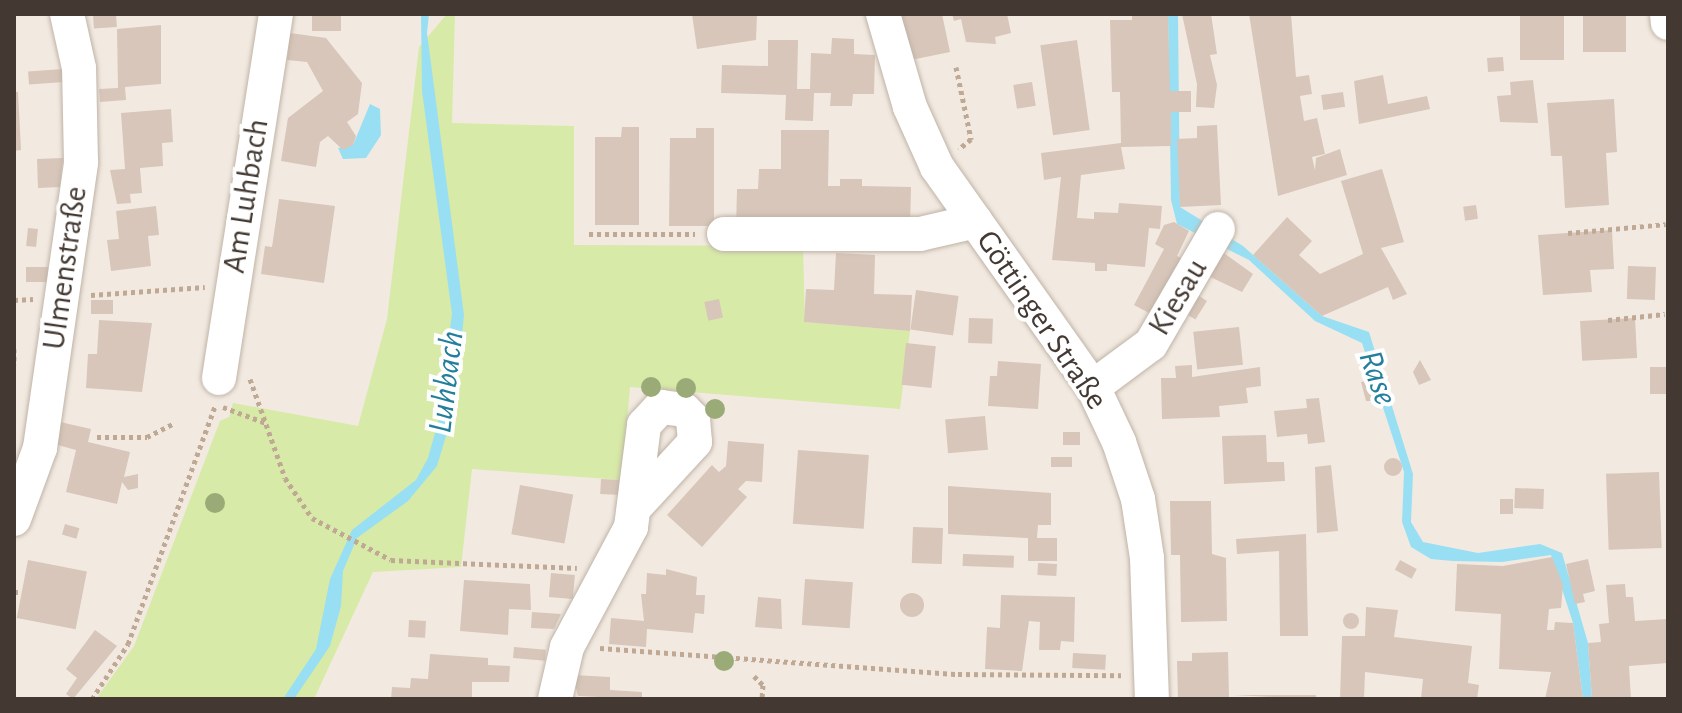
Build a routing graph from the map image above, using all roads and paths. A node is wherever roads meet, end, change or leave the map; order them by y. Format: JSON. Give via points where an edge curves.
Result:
{"nodes":[{"id":1,"x":67,"y":14,"type":"edge"},
{"id":2,"x":276,"y":14,"type":"edge"},
{"id":3,"x":883,"y":14,"type":"edge"},
{"id":4,"x":1667,"y":14,"type":"edge"},
{"id":5,"x":1668,"y":23,"type":"edge"},
{"id":6,"x":956,"y":67,"type":"dead end"},
{"id":7,"x":937,"y":167,"type":"junction"},
{"id":8,"x":976,"y":221,"type":"junction"},
{"id":9,"x":1666,"y":224,"type":"edge"},
{"id":10,"x":1568,"y":233,"type":"dead end"},
{"id":11,"x":589,"y":234,"type":"dead end"},
{"id":12,"x":724,"y":234,"type":"joint"},
{"id":13,"x":1213,"y":236,"type":"dead end"},
{"id":14,"x":231,"y":285,"type":"junction"},
{"id":15,"x":61,"y":297,"type":"junction"},
{"id":16,"x":14,"y":300,"type":"edge"},
{"id":17,"x":1665,"y":314,"type":"dead end"},
{"id":18,"x":1608,"y":320,"type":"dead end"},
{"id":19,"x":14,"y":349,"type":"edge"},
{"id":20,"x":14,"y":365,"type":"edge"},
{"id":21,"x":1093,"y":387,"type":"junction"},
{"id":22,"x":217,"y":391,"type":"junction"},
{"id":23,"x":261,"y":406,"type":"dead end"},
{"id":24,"x":174,"y":423,"type":"dead end"},
{"id":25,"x":267,"y":423,"type":"junction"},
{"id":26,"x":97,"y":437,"type":"dead end"},
{"id":27,"x":638,"y":504,"type":"dead end"},
{"id":28,"x":14,"y":519,"type":"edge"},
{"id":29,"x":607,"y":578,"type":"junction"},
{"id":30,"x":567,"y":647,"type":"junction"},
{"id":31,"x":754,"y":676,"type":"dead end"},
{"id":32,"x":1152,"y":687,"type":"edge"},
{"id":33,"x":92,"y":699,"type":"edge"},
{"id":34,"x":555,"y":699,"type":"edge"},
{"id":35,"x":762,"y":699,"type":"edge"}],
"edges":[{"from":1,"to":15,"type":"street","name":"Ulmenstraße","via":[[83,121]]},
{"from":2,"to":14,"type":"street","name":"Am Luhbach"},
{"from":3,"to":7,"type":"street","name":"Göttinger Straße","via":[[910,107]]},
{"from":4,"to":5,"type":"street"},
{"from":6,"to":7,"type":"path","via":[[971,139]]},
{"from":7,"to":8,"type":"street","name":"Göttinger Straße"},
{"from":8,"to":12,"type":"street","via":[[920,234]]},
{"from":8,"to":21,"type":"street","name":"Göttinger Straße"},
{"from":9,"to":10,"type":"path"},
{"from":11,"to":12,"type":"path"},
{"from":13,"to":21,"type":"street","name":"Kiesau","via":[[1151,344]]},
{"from":14,"to":15,"type":"path"},
{"from":14,"to":22,"type":"street","name":"Am Luhbach"},
{"from":15,"to":16,"type":"path"},
{"from":15,"to":28,"type":"street","name":"Ulmenstraße","via":[[40,448]]},
{"from":17,"to":18,"type":"path"},
{"from":19,"to":20,"type":"path"},
{"from":21,"to":32,"type":"street","name":"Göttinger Straße","via":[[1138,499],[1150,589]]},
{"from":22,"to":25,"type":"path"},
{"from":22,"to":33,"type":"path","via":[[128,644]]},
{"from":23,"to":25,"type":"path"},
{"from":24,"to":26,"type":"path","via":[[147,437]]},
{"from":25,"to":29,"type":"path","via":[[295,498],[326,526],[380,556],[409,562],[593,569]]},
{"from":27,"to":29,"type":"street"},
{"from":29,"to":30,"type":"street"},
{"from":30,"to":32,"type":"path"},
{"from":30,"to":34,"type":"street"},
{"from":31,"to":35,"type":"path","via":[[763,685]]}]}
